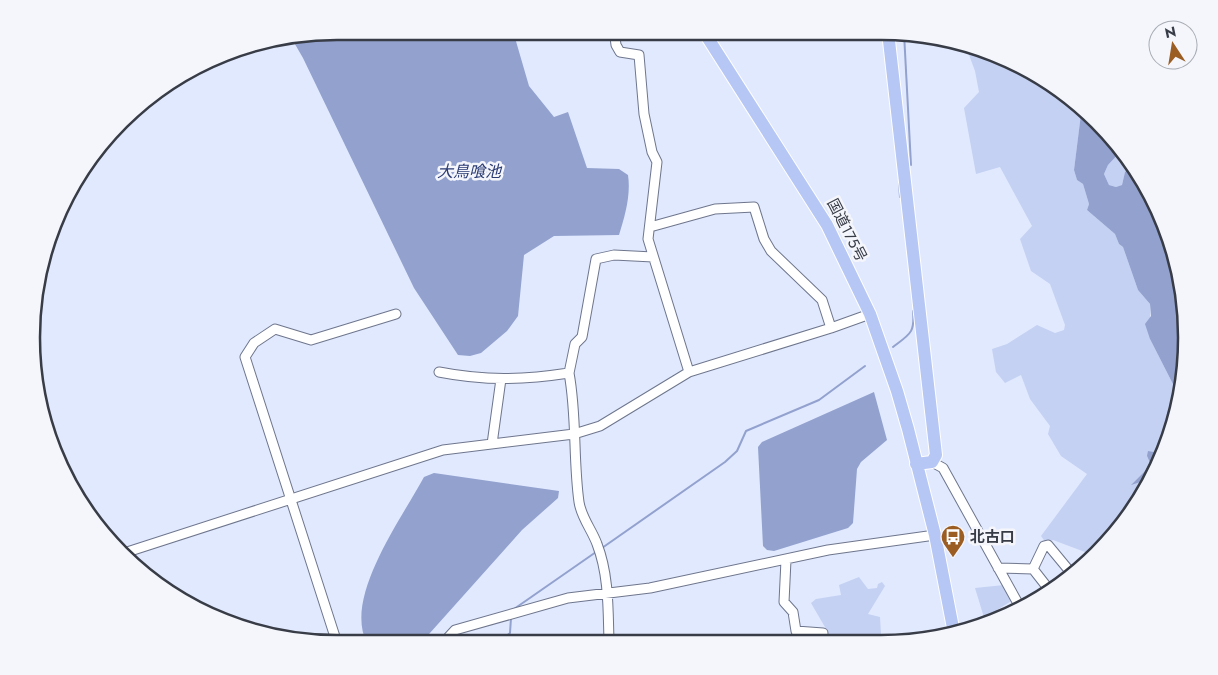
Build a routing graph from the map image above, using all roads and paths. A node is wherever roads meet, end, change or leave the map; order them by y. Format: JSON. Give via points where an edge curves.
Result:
{"nodes":[{"id":1,"x":615,"y":40,"type":"edge"},
{"id":2,"x":709,"y":40,"type":"edge"},
{"id":3,"x":889,"y":40,"type":"edge"},
{"id":4,"x":650,"y":227,"type":"junction"},
{"id":5,"x":653,"y":258,"type":"junction"},
{"id":6,"x":396,"y":314,"type":"dead end"},
{"id":7,"x":870,"y":314,"type":"junction"},
{"id":8,"x":831,"y":328,"type":"junction"},
{"id":9,"x":439,"y":372,"type":"dead end"},
{"id":10,"x":689,"y":372,"type":"junction"},
{"id":11,"x":569,"y":373,"type":"junction"},
{"id":12,"x":501,"y":379,"type":"junction"},
{"id":13,"x":574,"y":434,"type":"junction"},
{"id":14,"x":492,"y":444,"type":"junction"},
{"id":15,"x":932,"y":462,"type":"junction"},
{"id":16,"x":916,"y":464,"type":"junction"},
{"id":17,"x":291,"y":499,"type":"junction"},
{"id":18,"x":935,"y":535,"type":"junction"},
{"id":19,"x":130,"y":551,"type":"edge"},
{"id":20,"x":786,"y":560,"type":"junction"},
{"id":21,"x":998,"y":568,"type":"junction"},
{"id":22,"x":1033,"y":569,"type":"junction"},
{"id":23,"x":1068,"y":569,"type":"edge"},
{"id":24,"x":1046,"y":585,"type":"edge"},
{"id":25,"x":608,"y":595,"type":"junction"},
{"id":26,"x":1017,"y":601,"type":"edge"},
{"id":27,"x":953,"y":626,"type":"edge"},
{"id":28,"x":334,"y":635,"type":"edge"},
{"id":29,"x":450,"y":635,"type":"edge"},
{"id":30,"x":609,"y":635,"type":"edge"},
{"id":31,"x":823,"y":635,"type":"edge"}],
"edges":[{"from":1,"to":4,"type":"street","via":[[620,52],[639,55],[644,114],[656,162]]},
{"from":2,"to":7,"type":"highway","name":"国道175号","via":[[813,201]]},
{"from":3,"to":15,"type":"highway","via":[[936,455]]},
{"from":4,"to":5,"type":"street","via":[[648,239]]},
{"from":4,"to":8,"type":"street","via":[[715,209],[754,207],[771,251],[822,300]]},
{"from":5,"to":10,"type":"street"},
{"from":5,"to":11,"type":"street","via":[[614,255],[596,259],[582,337],[575,344]]},
{"from":6,"to":17,"type":"street","via":[[311,340],[275,329],[254,343],[245,357]]},
{"from":7,"to":8,"type":"street"},
{"from":7,"to":16,"type":"highway","name":"国道175号","via":[[898,391]]},
{"from":8,"to":10,"type":"street"},
{"from":9,"to":12,"type":"street","via":[[476,379]]},
{"from":10,"to":13,"type":"street","via":[[600,426]]},
{"from":11,"to":12,"type":"street"},
{"from":11,"to":13,"type":"street"},
{"from":12,"to":14,"type":"street"},
{"from":13,"to":14,"type":"street"},
{"from":13,"to":25,"type":"street","via":[[579,505],[598,544]]},
{"from":14,"to":17,"type":"street","via":[[417,457]]},
{"from":15,"to":16,"type":"highway"},
{"from":15,"to":21,"type":"street","via":[[943,468]]},
{"from":16,"to":18,"type":"highway","name":"国道175号"},
{"from":17,"to":19,"type":"street"},
{"from":17,"to":28,"type":"street"},
{"from":18,"to":20,"type":"street","via":[[828,550]]},
{"from":18,"to":27,"type":"highway","name":"国道175号"},
{"from":20,"to":25,"type":"street"},
{"from":20,"to":31,"type":"street","via":[[784,602],[793,612],[796,631]]},
{"from":21,"to":22,"type":"street"},
{"from":21,"to":26,"type":"street"},
{"from":22,"to":23,"type":"street","via":[[1044,546],[1048,545]]},
{"from":22,"to":24,"type":"street"},
{"from":25,"to":29,"type":"street","via":[[568,598],[455,630]]},
{"from":25,"to":30,"type":"street"}]}
